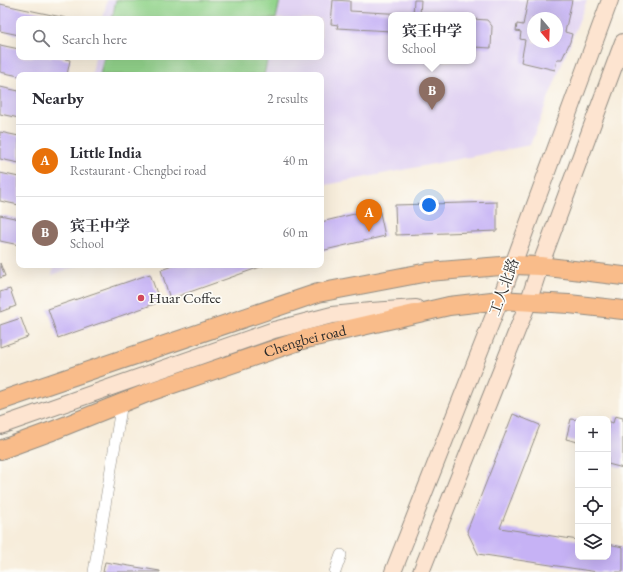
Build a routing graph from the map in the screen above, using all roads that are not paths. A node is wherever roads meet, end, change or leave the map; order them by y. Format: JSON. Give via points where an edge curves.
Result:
{"nodes":[{"id":1,"x":610,"y":0,"type":"edge"},
{"id":2,"x":623,"y":42,"type":"edge"},
{"id":3,"x":513,"y":265,"type":"junction"},
{"id":4,"x":540,"y":266,"type":"junction"},
{"id":5,"x":623,"y":276,"type":"edge"},
{"id":6,"x":500,"y":300,"type":"junction"},
{"id":7,"x":528,"y":303,"type":"junction"},
{"id":8,"x":449,"y":306,"type":"junction"},
{"id":9,"x":623,"y":310,"type":"edge"},
{"id":10,"x":0,"y":401,"type":"edge"},
{"id":11,"x":122,"y":402,"type":"junction"},
{"id":12,"x":0,"y":426,"type":"edge"},
{"id":13,"x":0,"y":450,"type":"edge"},
{"id":14,"x":341,"y":555,"type":"dead end"},
{"id":15,"x":94,"y":572,"type":"edge"},
{"id":16,"x":335,"y":572,"type":"edge"},
{"id":17,"x":393,"y":572,"type":"edge"},
{"id":18,"x":421,"y":572,"type":"edge"}],
"edges":[{"from":1,"to":3,"type":"main road","name":"工人北路"},
{"from":2,"to":4,"type":"main road","name":"工人北路"},
{"from":3,"to":4,"type":"main road"},
{"from":3,"to":6,"type":"main road","name":"工人北路"},
{"from":3,"to":10,"type":"main road","via":[[428,272],[318,293]]},
{"from":4,"to":5,"type":"main road"},
{"from":4,"to":7,"type":"main road","name":"工人北路"},
{"from":6,"to":7,"type":"main road","name":"Chengbei road"},
{"from":6,"to":8,"type":"main road","name":"Chengbei road"},
{"from":6,"to":17,"type":"main road","name":"工人北路"},
{"from":7,"to":9,"type":"main road","name":"Chengbei road","via":[[569,304]]},
{"from":7,"to":18,"type":"main road","name":"工人北路"},
{"from":8,"to":11,"type":"main road","name":"Chengbei road","via":[[302,340]]},
{"from":8,"to":12,"type":"main road","via":[[332,315],[274,330]]},
{"from":11,"to":13,"type":"main road","name":"Chengbei road"},
{"from":11,"to":15,"type":"street"},
{"from":14,"to":16,"type":"street"}]}
